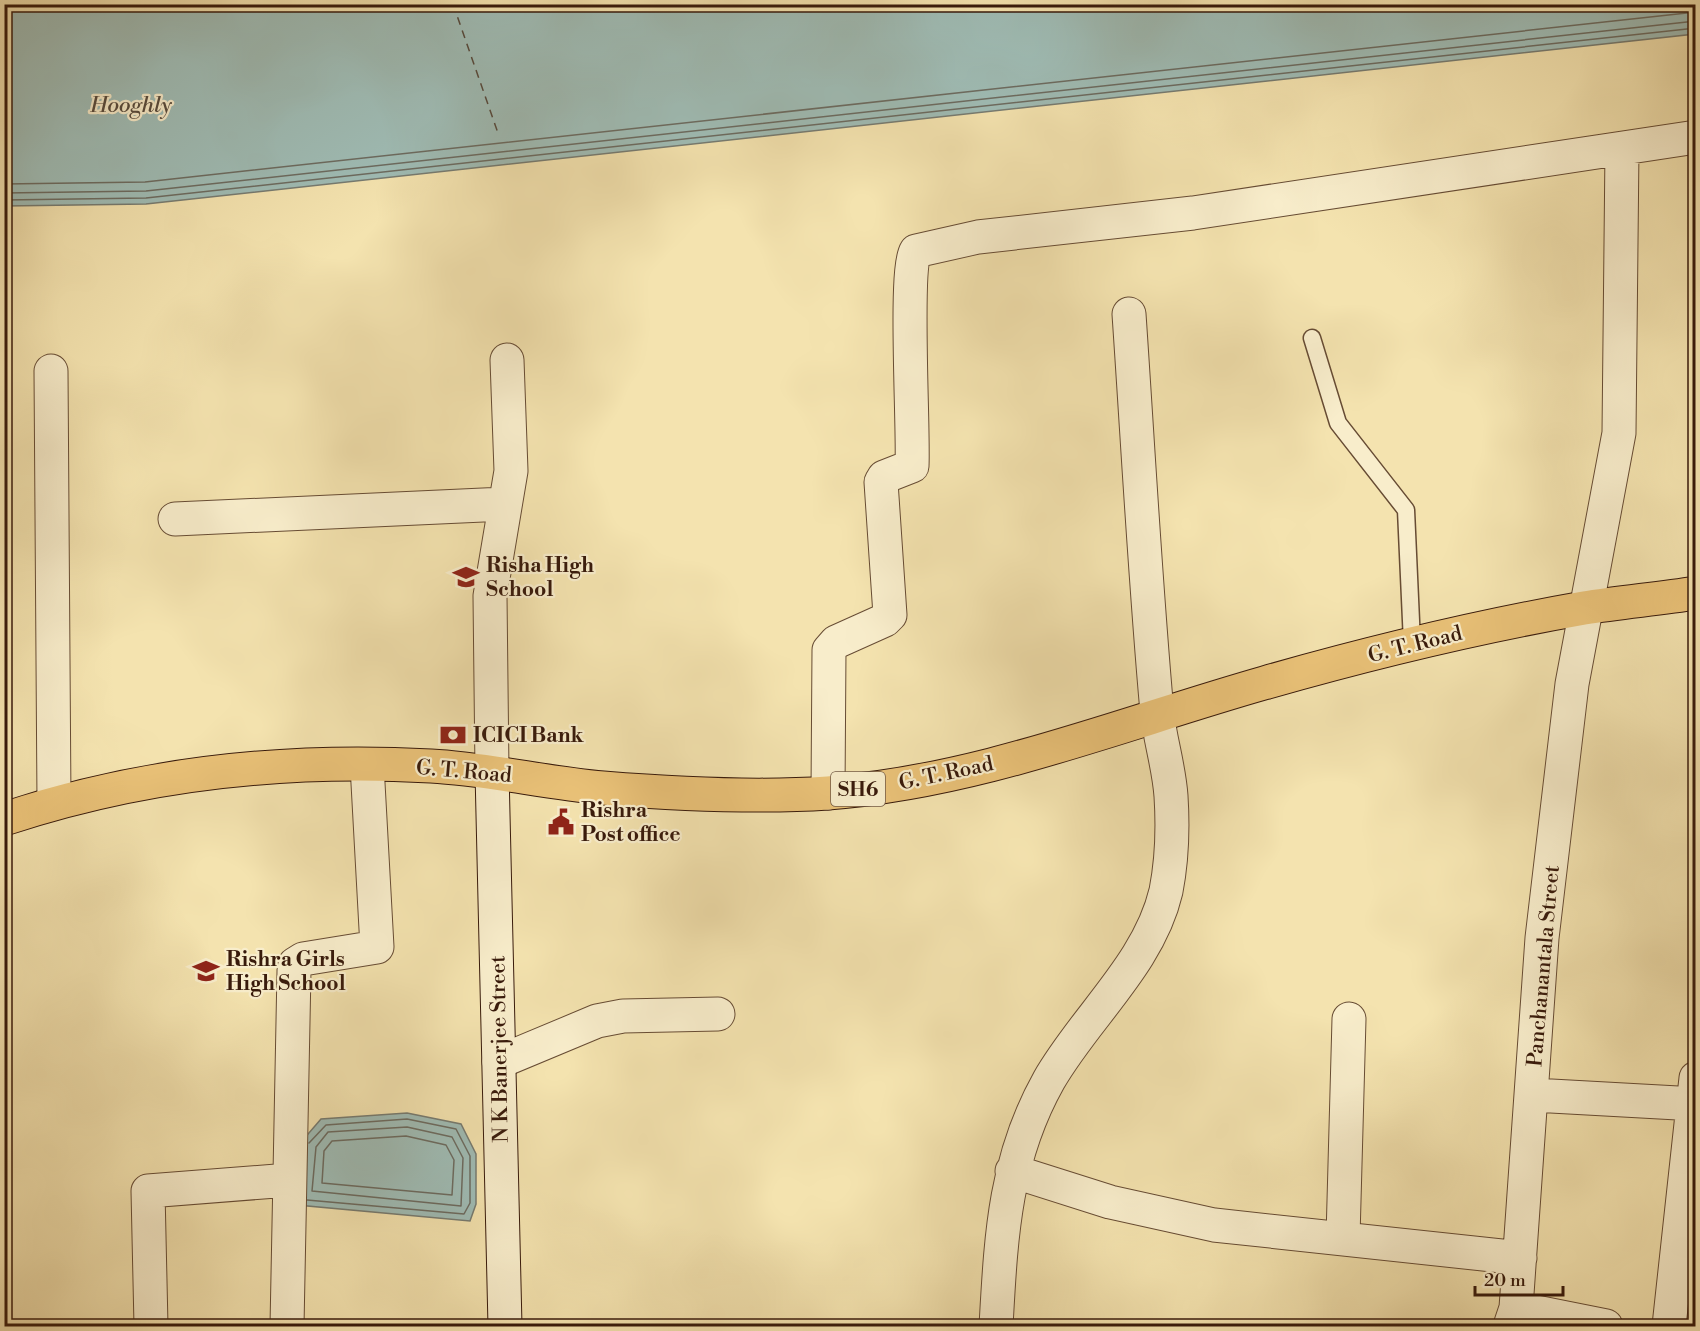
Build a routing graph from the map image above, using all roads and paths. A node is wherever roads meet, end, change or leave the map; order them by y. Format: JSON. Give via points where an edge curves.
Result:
{"nodes":[{"id":1,"x":1695,"y":137,"type":"edge"},
{"id":2,"x":1622,"y":149,"type":"junction"},
{"id":3,"x":1129,"y":314,"type":"dead end"},
{"id":4,"x":1312,"y":338,"type":"dead end"},
{"id":5,"x":507,"y":360,"type":"dead end"},
{"id":6,"x":51,"y":371,"type":"dead end"},
{"id":7,"x":505,"y":504,"type":"junction"},
{"id":8,"x":175,"y":519,"type":"dead end"},
{"id":9,"x":1695,"y":593,"type":"edge"},
{"id":10,"x":1588,"y":608,"type":"junction"},
{"id":11,"x":1412,"y":644,"type":"junction"},
{"id":12,"x":1157,"y":715,"type":"junction"},
{"id":13,"x":367,"y":765,"type":"junction"},
{"id":14,"x":492,"y":772,"type":"junction"},
{"id":15,"x":828,"y":793,"type":"junction"},
{"id":16,"x":54,"y":803,"type":"junction"},
{"id":17,"x":4,"y":819,"type":"edge"},
{"id":18,"x":718,"y":1014,"type":"dead end"},
{"id":19,"x":1349,"y":1020,"type":"dead end"},
{"id":20,"x":499,"y":1062,"type":"junction"},
{"id":21,"x":1533,"y":1095,"type":"junction"},
{"id":22,"x":1695,"y":1095,"type":"edge"},
{"id":23,"x":1012,"y":1171,"type":"junction"},
{"id":24,"x":290,"y":1180,"type":"junction"},
{"id":25,"x":1343,"y":1237,"type":"junction"},
{"id":26,"x":1520,"y":1258,"type":"junction"},
{"id":27,"x":1513,"y":1317,"type":"edge"},
{"id":28,"x":151,"y":1326,"type":"edge"},
{"id":29,"x":287,"y":1326,"type":"edge"},
{"id":30,"x":505,"y":1326,"type":"edge"},
{"id":31,"x":996,"y":1326,"type":"edge"},
{"id":32,"x":1606,"y":1326,"type":"edge"},
{"id":33,"x":1669,"y":1326,"type":"edge"}],
"edges":[{"from":1,"to":2,"type":"street"},
{"from":2,"to":10,"type":"street","name":"Panchanantala Street","via":[[1619,433]]},
{"from":2,"to":15,"type":"street","via":[[1193,213],[978,237],[916,251],[911,288],[912,466],[884,477],[881,482],[890,615],[836,642],[829,650]]},
{"from":3,"to":12,"type":"street"},
{"from":4,"to":11,"type":"lane","via":[[1338,423],[1406,510]]},
{"from":5,"to":7,"type":"street","name":"N K Banerjee Street","via":[[511,471]]},
{"from":6,"to":16,"type":"street"},
{"from":7,"to":8,"type":"street"},
{"from":7,"to":14,"type":"street","name":"N K Banerjee Street","via":[[490,596]]},
{"from":9,"to":10,"type":"main road","name":"G. T. Road","number":"SH6"},
{"from":10,"to":11,"type":"main road","name":"G. T. Road","number":"SH6"},
{"from":10,"to":21,"type":"street","name":"Panchanantala Street","via":[[1572,684],[1542,938]]},
{"from":11,"to":12,"type":"main road","name":"G. T. Road","number":"SH6"},
{"from":12,"to":15,"type":"main road","name":"G. T. Road","number":"SH6","via":[[970,770],[898,785]]},
{"from":12,"to":23,"type":"street","via":[[1171,795],[1172,844],[1165,892],[1139,952],[1050,1078],[1033,1110]]},
{"from":13,"to":14,"type":"main road","name":"G. T. Road","number":"SH6"},
{"from":13,"to":16,"type":"main road","name":"G. T. Road","number":"SH6","via":[[224,769],[150,780]]},
{"from":13,"to":24,"type":"street","via":[[378,943],[374,949],[303,959],[295,964]]},
{"from":14,"to":15,"type":"main road","name":"G. T. Road","number":"SH6","via":[[600,788],[761,795]]},
{"from":14,"to":20,"type":"street","name":"N K Banerjee Street"},
{"from":16,"to":17,"type":"main road","name":"G. T. Road","number":"SH6"},
{"from":18,"to":20,"type":"street","via":[[623,1016],[597,1021]]},
{"from":19,"to":25,"type":"street"},
{"from":20,"to":30,"type":"street","name":"N K Banerjee Street"},
{"from":21,"to":22,"type":"street"},
{"from":21,"to":26,"type":"street","name":"Panchanantala Street"},
{"from":22,"to":33,"type":"street"},
{"from":23,"to":25,"type":"street","via":[[1110,1202],[1200,1222]]},
{"from":23,"to":31,"type":"street","via":[[1002,1220]]},
{"from":24,"to":28,"type":"street","via":[[148,1191]]},
{"from":24,"to":29,"type":"street"},
{"from":25,"to":26,"type":"street"},
{"from":26,"to":27,"type":"street","name":"Panchanantala Street"},
{"from":27,"to":32,"type":"street"}]}
